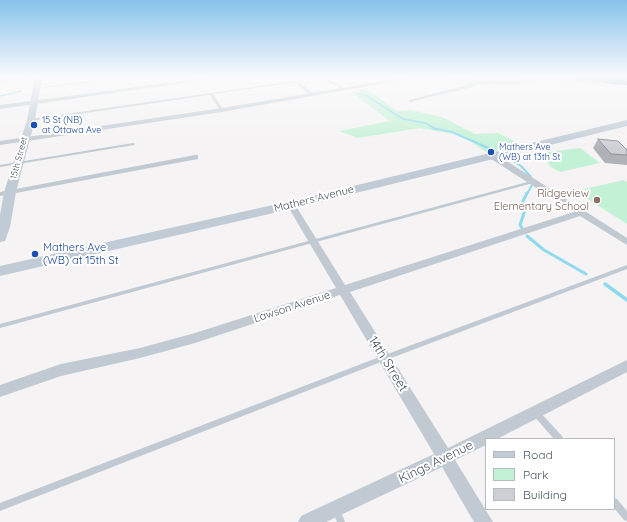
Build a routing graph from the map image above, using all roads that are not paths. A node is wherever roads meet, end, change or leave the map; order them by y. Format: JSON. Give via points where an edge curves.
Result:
{"nodes":[{"id":1,"x":39,"y":101,"type":"edge"},
{"id":2,"x":160,"y":101,"type":"edge"},
{"id":3,"x":216,"y":101,"type":"edge"},
{"id":4,"x":274,"y":101,"type":"edge"},
{"id":5,"x":34,"y":102,"type":"junction"},
{"id":6,"x":0,"y":107,"type":"edge"},
{"id":7,"x":222,"y":110,"type":"junction"},
{"id":8,"x":30,"y":120,"type":"junction"},
{"id":9,"x":627,"y":123,"type":"edge"},
{"id":10,"x":24,"y":139,"type":"junction"},
{"id":11,"x":0,"y":143,"type":"edge"},
{"id":12,"x":132,"y":144,"type":"dead end"},
{"id":13,"x":491,"y":155,"type":"junction"},
{"id":14,"x":195,"y":157,"type":"dead end"},
{"id":15,"x":18,"y":163,"type":"junction"},
{"id":16,"x":0,"y":166,"type":"edge"},
{"id":17,"x":532,"y":182,"type":"junction"},
{"id":18,"x":10,"y":192,"type":"junction"},
{"id":19,"x":0,"y":194,"type":"edge"},
{"id":20,"x":291,"y":205,"type":"junction"},
{"id":21,"x":582,"y":213,"type":"junction"},
{"id":22,"x":0,"y":238,"type":"edge"},
{"id":23,"x":313,"y":242,"type":"junction"},
{"id":24,"x":627,"y":242,"type":"edge"},
{"id":25,"x":627,"y":267,"type":"edge"},
{"id":26,"x":0,"y":271,"type":"edge"},
{"id":27,"x":343,"y":291,"type":"junction"},
{"id":28,"x":0,"y":326,"type":"edge"},
{"id":29,"x":384,"y":358,"type":"junction"},
{"id":30,"x":627,"y":366,"type":"edge"},
{"id":31,"x":0,"y":391,"type":"edge"},
{"id":32,"x":535,"y":412,"type":"junction"},
{"id":33,"x":557,"y":438,"type":"edge"},
{"id":34,"x":444,"y":458,"type":"junction"},
{"id":35,"x":615,"y":503,"type":"edge"},
{"id":36,"x":0,"y":507,"type":"edge"},
{"id":37,"x":338,"y":515,"type":"edge"},
{"id":38,"x":627,"y":517,"type":"edge"},
{"id":39,"x":307,"y":522,"type":"edge"},
{"id":40,"x":484,"y":522,"type":"edge"}],
"edges":[{"from":1,"to":5,"type":"street"},
{"from":2,"to":8,"type":"lane"},
{"from":3,"to":7,"type":"lane"},
{"from":4,"to":7,"type":"street"},
{"from":5,"to":6,"type":"street"},
{"from":5,"to":8,"type":"street","name":"15th Street"},
{"from":7,"to":10,"type":"street"},
{"from":8,"to":10,"type":"street","name":"15th Street"},
{"from":9,"to":13,"type":"street","name":"Mathers Avenue"},
{"from":10,"to":11,"type":"street"},
{"from":10,"to":15,"type":"street","name":"15th Street"},
{"from":12,"to":15,"type":"lane"},
{"from":13,"to":17,"type":"street"},
{"from":13,"to":20,"type":"street","name":"Mathers Avenue"},
{"from":14,"to":18,"type":"street"},
{"from":15,"to":16,"type":"lane"},
{"from":15,"to":18,"type":"street","name":"15th Street"},
{"from":17,"to":21,"type":"street"},
{"from":17,"to":23,"type":"lane"},
{"from":18,"to":19,"type":"street"},
{"from":18,"to":22,"type":"street","name":"15th Street"},
{"from":20,"to":23,"type":"street","name":"14th Street"},
{"from":20,"to":26,"type":"street","name":"Mathers Avenue"},
{"from":21,"to":24,"type":"street"},
{"from":21,"to":27,"type":"street","name":"Lawson Avenue"},
{"from":23,"to":27,"type":"street","name":"14th Street"},
{"from":23,"to":28,"type":"lane"},
{"from":25,"to":29,"type":"lane"},
{"from":27,"to":29,"type":"street","name":"14th Street"},
{"from":27,"to":31,"type":"street","name":"Lawson Avenue","via":[[194,338],[61,370]]},
{"from":29,"to":34,"type":"street","name":"14th Street"},
{"from":29,"to":36,"type":"lane"},
{"from":30,"to":32,"type":"street","name":"Kings Avenue"},
{"from":32,"to":33,"type":"lane"},
{"from":32,"to":34,"type":"street","name":"Kings Avenue"},
{"from":34,"to":37,"type":"street","name":"Kings Avenue"},
{"from":34,"to":40,"type":"street","name":"14th Street"},
{"from":35,"to":38,"type":"lane"},
{"from":37,"to":39,"type":"street","name":"Kings Avenue"}]}
